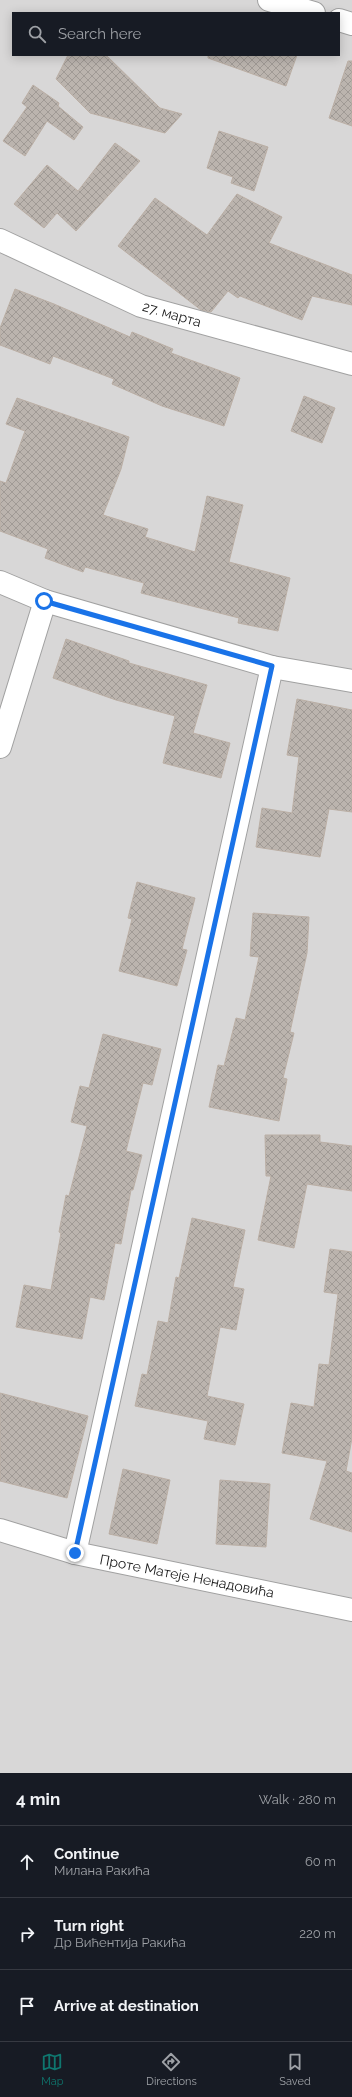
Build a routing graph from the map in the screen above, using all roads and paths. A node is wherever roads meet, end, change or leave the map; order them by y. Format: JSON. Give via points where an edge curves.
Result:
{"nodes":[{"id":1,"x":269,"y":0,"type":"edge"},
{"id":2,"x":311,"y":12,"type":"edge"},
{"id":3,"x":340,"y":20,"type":"edge"},
{"id":4,"x":352,"y":24,"type":"edge"},
{"id":5,"x":0,"y":240,"type":"edge"},
{"id":6,"x":352,"y":364,"type":"edge"},
{"id":7,"x":0,"y":582,"type":"edge"},
{"id":8,"x":44,"y":601,"type":"junction"},
{"id":9,"x":272,"y":666,"type":"junction"},
{"id":10,"x":352,"y":681,"type":"edge"},
{"id":11,"x":0,"y":747,"type":"edge"},
{"id":12,"x":0,"y":1530,"type":"edge"},
{"id":13,"x":75,"y":1553,"type":"junction"},
{"id":14,"x":352,"y":1610,"type":"edge"}],
"edges":[{"from":1,"to":2,"type":"street"},
{"from":3,"to":4,"type":"street"},
{"from":5,"to":6,"type":"street","name":"27. марта","via":[[141,306]]},
{"from":7,"to":8,"type":"street"},
{"from":8,"to":9,"type":"street"},
{"from":8,"to":11,"type":"street"},
{"from":9,"to":10,"type":"street"},
{"from":9,"to":13,"type":"street"},
{"from":12,"to":13,"type":"street","name":"Проте Матеје Ненадовића"},
{"from":13,"to":14,"type":"street","name":"Проте Матеје Ненадовића"}]}
